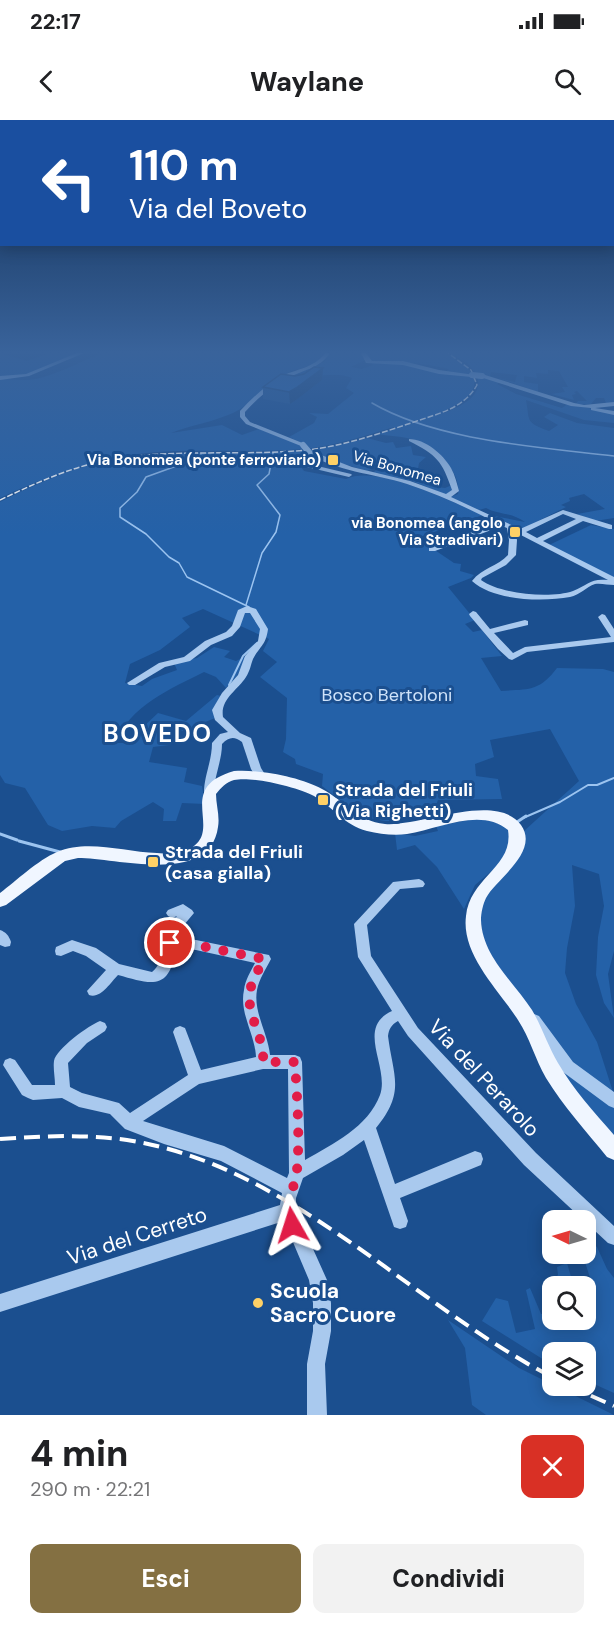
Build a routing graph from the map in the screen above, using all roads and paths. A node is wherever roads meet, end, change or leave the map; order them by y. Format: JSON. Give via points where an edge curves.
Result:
{"nodes":[{"id":1,"x":242,"y":413,"type":"edge"},
{"id":2,"x":411,"y":440,"type":"dead end"},
{"id":3,"x":309,"y":466,"type":"dead end"},
{"id":4,"x":370,"y":474,"type":"junction"},
{"id":5,"x":446,"y":497,"type":"junction"},
{"id":6,"x":583,"y":518,"type":"junction"},
{"id":7,"x":562,"y":520,"type":"dead end"},
{"id":8,"x":502,"y":523,"type":"junction"},
{"id":9,"x":572,"y":524,"type":"junction"},
{"id":10,"x":510,"y":527,"type":"junction"},
{"id":11,"x":609,"y":527,"type":"dead end"},
{"id":12,"x":520,"y":532,"type":"junction"},
{"id":13,"x":536,"y":541,"type":"junction"},
{"id":14,"x":432,"y":549,"type":"dead end"},
{"id":15,"x":614,"y":581,"type":"edge"},
{"id":16,"x":473,"y":614,"type":"dead end"},
{"id":17,"x":602,"y":617,"type":"dead end"},
{"id":18,"x":525,"y":623,"type":"dead end"},
{"id":19,"x":488,"y":632,"type":"junction"},
{"id":20,"x":614,"y":637,"type":"edge"},
{"id":21,"x":132,"y":683,"type":"dead end"},
{"id":22,"x":236,"y":734,"type":"junction"},
{"id":23,"x":261,"y":776,"type":"junction"},
{"id":24,"x":209,"y":792,"type":"junction"},
{"id":25,"x":419,"y":884,"type":"dead end"},
{"id":26,"x":0,"y":901,"type":"edge"},
{"id":27,"x":172,"y":913,"type":"dead end"},
{"id":28,"x":170,"y":943,"type":"junction"},
{"id":29,"x":61,"y":951,"type":"dead end"},
{"id":30,"x":116,"y":969,"type":"junction"},
{"id":31,"x":94,"y":991,"type":"dead end"},
{"id":32,"x":524,"y":1013,"type":"junction"},
{"id":33,"x":400,"y":1014,"type":"junction"},
{"id":34,"x":100,"y":1027,"type":"dead end"},
{"id":35,"x":180,"y":1032,"type":"dead end"},
{"id":36,"x":263,"y":1062,"type":"junction"},
{"id":37,"x":10,"y":1065,"type":"dead end"},
{"id":38,"x":196,"y":1078,"type":"junction"},
{"id":39,"x":63,"y":1091,"type":"junction"},
{"id":40,"x":614,"y":1101,"type":"edge"},
{"id":41,"x":130,"y":1124,"type":"junction"},
{"id":42,"x":368,"y":1128,"type":"junction"},
{"id":43,"x":614,"y":1150,"type":"edge"},
{"id":44,"x":475,"y":1159,"type":"dead end"},
{"id":45,"x":294,"y":1181,"type":"junction"},
{"id":46,"x":391,"y":1194,"type":"junction"},
{"id":47,"x":288,"y":1211,"type":"junction"},
{"id":48,"x":400,"y":1221,"type":"dead end"},
{"id":49,"x":614,"y":1237,"type":"edge"},
{"id":50,"x":0,"y":1303,"type":"edge"},
{"id":51,"x":317,"y":1415,"type":"edge"}],
"edges":[{"from":1,"to":4,"type":"street","name":"Via Bonomea","bridge":true,"via":[[248,423],[303,445],[309,452]]},
{"from":2,"to":5,"type":"street","via":[[433,452],[446,465],[456,491]]},
{"from":3,"to":4,"type":"street","via":[[353,476]]},
{"from":4,"to":5,"type":"street","name":"Via Bonomea","via":[[408,482]]},
{"from":5,"to":8,"type":"street","name":"Via Bonomea"},
{"from":6,"to":9,"type":"street"},
{"from":6,"to":11,"type":"street"},
{"from":6,"to":12,"type":"street","via":[[563,512]]},
{"from":7,"to":9,"type":"street"},
{"from":8,"to":10,"type":"street","name":"Via Bonomea"},
{"from":8,"to":14,"type":"street"},
{"from":9,"to":13,"type":"street","via":[[547,532]]},
{"from":10,"to":12,"type":"street","name":"Via Bonomea"},
{"from":10,"to":15,"type":"street","via":[[514,543],[511,558],[482,573],[476,581],[490,590],[549,599],[596,582]]},
{"from":12,"to":13,"type":"street","name":"Via Bonomea"},
{"from":13,"to":15,"type":"street","name":"Via Bonomea"},
{"from":16,"to":19,"type":"street"},
{"from":17,"to":20,"type":"street"},
{"from":18,"to":19,"type":"street"},
{"from":19,"to":20,"type":"street","via":[[512,657],[525,650]]},
{"from":21,"to":22,"type":"street","via":[[162,664],[187,659],[208,643],[229,634],[241,612],[253,611],[264,629],[262,641],[217,710],[218,718]]},
{"from":22,"to":23,"type":"street","via":[[247,740]]},
{"from":22,"to":24,"type":"street","via":[[217,742]]},
{"from":23,"to":24,"type":"main road","via":[[231,776]]},
{"from":23,"to":32,"type":"main road","via":[[310,789],[366,825],[403,829],[484,814],[512,824],[516,851],[481,893],[475,904],[474,920],[488,964]]},
{"from":24,"to":26,"type":"main road","via":[[210,830],[204,844],[190,856],[167,861],[72,851]]},
{"from":25,"to":33,"type":"street","name":"Via del Perarolo","via":[[397,885],[360,924],[365,957]]},
{"from":27,"to":28,"type":"street","via":[[183,909],[188,912],[172,930]]},
{"from":28,"to":30,"type":"street","via":[[165,966],[154,978]]},
{"from":28,"to":36,"type":"street","via":[[264,959],[250,998],[262,1042]]},
{"from":29,"to":30,"type":"street","via":[[72,945],[84,948]]},
{"from":30,"to":31,"type":"street"},
{"from":32,"to":40,"type":"street","via":[[542,1030],[568,1067]]},
{"from":32,"to":43,"type":"main road","via":[[555,1076]]},
{"from":33,"to":42,"type":"street","via":[[388,1019],[381,1032],[388,1091]]},
{"from":33,"to":49,"type":"street","name":"Via del Perarolo","via":[[426,1048],[530,1159]]},
{"from":34,"to":39,"type":"street","via":[[61,1061]]},
{"from":35,"to":38,"type":"street"},
{"from":36,"to":38,"type":"street"},
{"from":36,"to":45,"type":"street","via":[[295,1062]]},
{"from":37,"to":39,"type":"street","via":[[33,1093]]},
{"from":38,"to":41,"type":"street"},
{"from":39,"to":41,"type":"street","via":[[79,1100],[114,1108]]},
{"from":41,"to":45,"type":"street"},
{"from":42,"to":45,"type":"street"},
{"from":42,"to":46,"type":"street"},
{"from":44,"to":46,"type":"street"},
{"from":45,"to":47,"type":"street"},
{"from":46,"to":48,"type":"street"},
{"from":47,"to":50,"type":"street","name":"Via del Cerreto"},
{"from":47,"to":51,"type":"street","via":[[318,1280],[322,1303],[316,1364]]}]}
